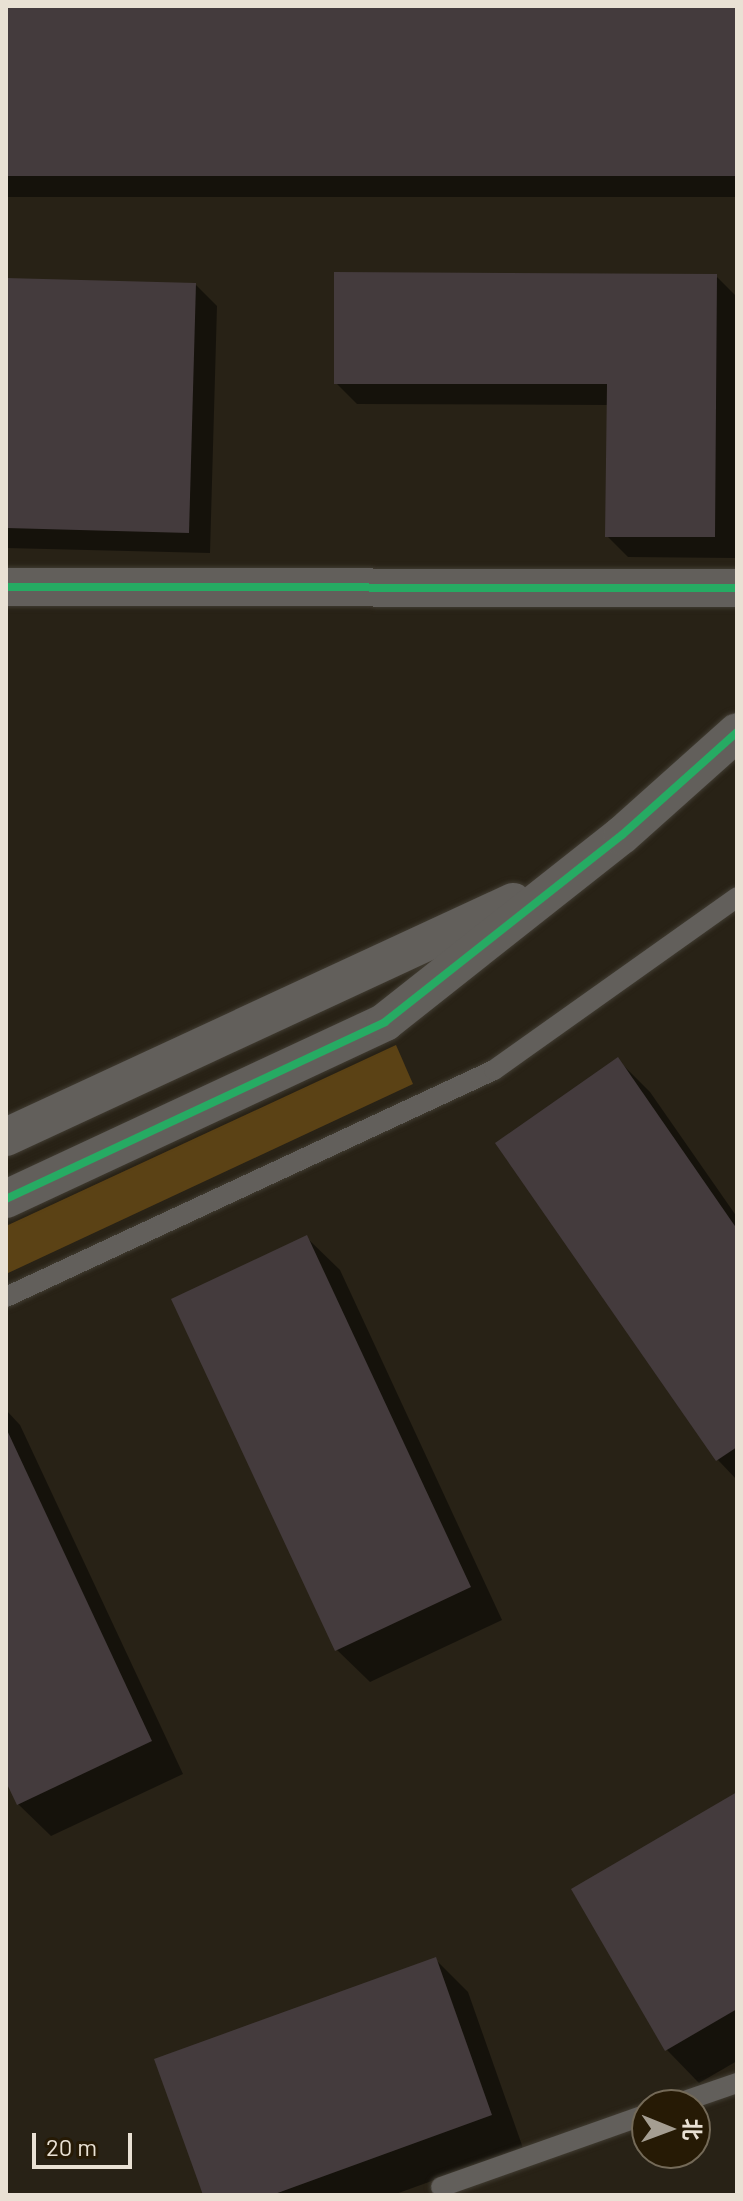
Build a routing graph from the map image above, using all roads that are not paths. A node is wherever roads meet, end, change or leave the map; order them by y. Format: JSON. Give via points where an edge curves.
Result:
{"nodes":[{"id":1,"x":6,"y":587,"type":"edge"},
{"id":2,"x":737,"y":588,"type":"edge"},
{"id":3,"x":737,"y":732,"type":"edge"},
{"id":4,"x":567,"y":878,"type":"junction"},
{"id":5,"x":737,"y":897,"type":"edge"},
{"id":6,"x":6,"y":1137,"type":"edge"},
{"id":7,"x":6,"y":1199,"type":"edge"},
{"id":8,"x":6,"y":1297,"type":"edge"},
{"id":9,"x":737,"y":2083,"type":"edge"},
{"id":10,"x":711,"y":2092,"type":"edge"},
{"id":11,"x":631,"y":2120,"type":"edge"},
{"id":12,"x":441,"y":2187,"type":"dead end"}],
"edges":[{"from":1,"to":2,"type":"street"},
{"from":3,"to":4,"type":"street"},
{"from":4,"to":6,"type":"street"},
{"from":4,"to":7,"type":"street","via":[[385,1022]]},
{"from":5,"to":8,"type":"lane","via":[[494,1070]]},
{"from":9,"to":10,"type":"lane"},
{"from":11,"to":12,"type":"lane"}]}
